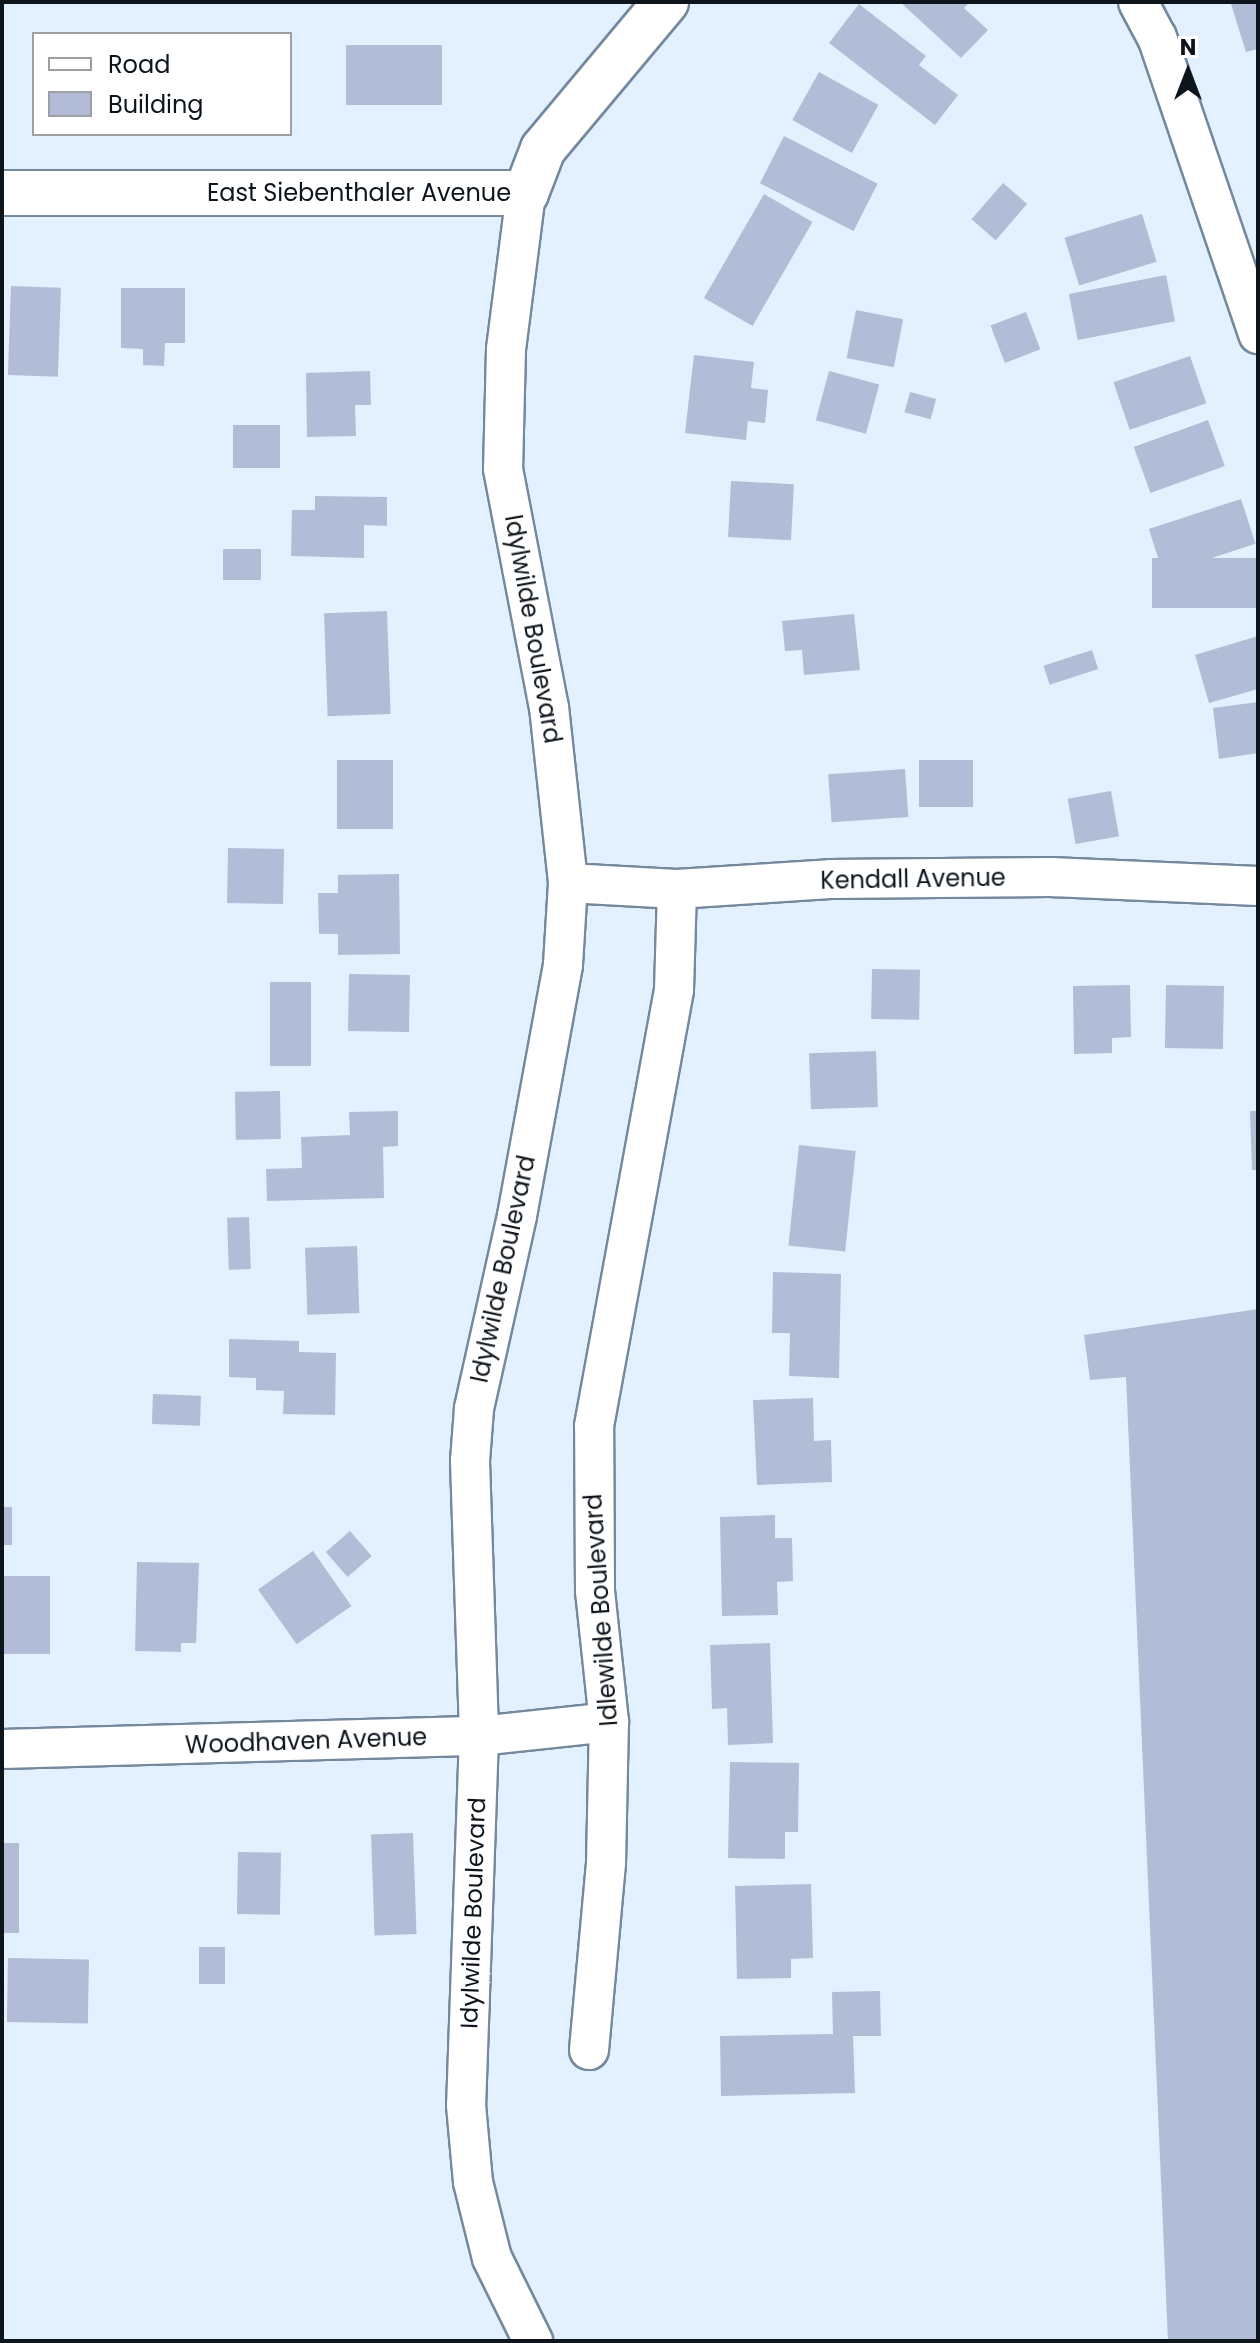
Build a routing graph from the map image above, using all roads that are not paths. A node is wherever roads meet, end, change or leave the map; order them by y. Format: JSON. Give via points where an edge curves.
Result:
{"nodes":[{"id":1,"x":666,"y":2,"type":"edge"},
{"id":2,"x":1138,"y":2,"type":"edge"},
{"id":3,"x":2,"y":193,"type":"edge"},
{"id":4,"x":526,"y":193,"type":"junction"},
{"id":5,"x":1258,"y":334,"type":"edge"},
{"id":6,"x":568,"y":883,"type":"junction"},
{"id":7,"x":1258,"y":886,"type":"edge"},
{"id":8,"x":677,"y":889,"type":"junction"},
{"id":9,"x":609,"y":1722,"type":"junction"},
{"id":10,"x":479,"y":1736,"type":"junction"},
{"id":11,"x":2,"y":1749,"type":"edge"},
{"id":12,"x":589,"y":2050,"type":"dead end"},
{"id":13,"x":533,"y":2341,"type":"edge"}],
"edges":[{"from":1,"to":4,"type":"main road","name":"East Siebenthaler Avenue","via":[[543,149]]},
{"from":2,"to":5,"type":"street","via":[[1157,37]]},
{"from":3,"to":4,"type":"main road","name":"East Siebenthaler Avenue"},
{"from":4,"to":6,"type":"street","name":"Idylwilde Boulevard","via":[[506,349],[503,469],[549,707]]},
{"from":6,"to":8,"type":"street","name":"Kendall Avenue"},
{"from":6,"to":10,"type":"street","name":"Idylwilde Boulevard","via":[[563,965],[517,1216],[474,1409],[470,1461]]},
{"from":7,"to":8,"type":"street","name":"Kendall Avenue","via":[[1050,877],[830,879]]},
{"from":8,"to":9,"type":"street","name":"Idlewilde Boulevard","via":[[674,990],[594,1426],[595,1591]]},
{"from":9,"to":10,"type":"street","name":"Woodhaven Avenue"},
{"from":9,"to":12,"type":"street","name":"Idlewilde Boulevard","via":[[606,1863]]},
{"from":10,"to":11,"type":"street","name":"Woodhaven Avenue"},
{"from":10,"to":13,"type":"street","name":"Idylwilde Boulevard","via":[[466,2105],[470,2151],[492,2258]]}]}
